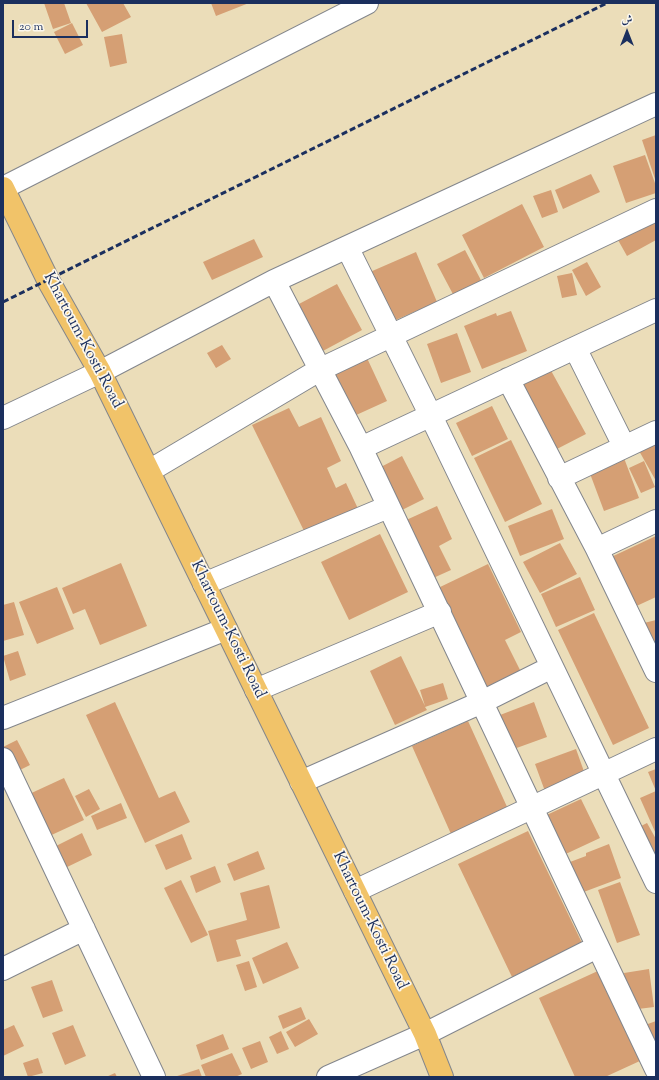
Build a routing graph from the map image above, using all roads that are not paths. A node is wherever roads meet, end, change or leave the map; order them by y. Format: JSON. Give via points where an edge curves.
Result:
{"nodes":[{"id":1,"x":367,"y":3,"type":"edge"},
{"id":2,"x":656,"y":104,"type":"edge"},
{"id":3,"x":3,"y":188,"type":"edge"},
{"id":4,"x":656,"y":210,"type":"edge"},
{"id":5,"x":347,"y":247,"type":"junction"},
{"id":6,"x":274,"y":281,"type":"junction"},
{"id":7,"x":656,"y":310,"type":"edge"},
{"id":8,"x":392,"y":336,"type":"junction"},
{"id":9,"x":575,"y":348,"type":"junction"},
{"id":10,"x":321,"y":369,"type":"junction"},
{"id":11,"x":100,"y":372,"type":"junction"},
{"id":12,"x":508,"y":380,"type":"junction"},
{"id":13,"x":431,"y":416,"type":"junction"},
{"id":14,"x":3,"y":418,"type":"edge"},
{"id":15,"x":656,"y":432,"type":"edge"},
{"id":16,"x":624,"y":446,"type":"junction"},
{"id":17,"x":361,"y":448,"type":"junction"},
{"id":18,"x":149,"y":471,"type":"junction"},
{"id":19,"x":559,"y":478,"type":"junction"},
{"id":20,"x":388,"y":507,"type":"junction"},
{"id":21,"x":656,"y":521,"type":"edge"},
{"id":22,"x":597,"y":549,"type":"junction"},
{"id":23,"x":204,"y":584,"type":"junction"},
{"id":24,"x":440,"y":612,"type":"junction"},
{"id":25,"x":226,"y":629,"type":"junction"},
{"id":26,"x":552,"y":667,"type":"junction"},
{"id":27,"x":656,"y":671,"type":"edge"},
{"id":28,"x":256,"y":690,"type":"junction"},
{"id":29,"x":482,"y":702,"type":"junction"},
{"id":30,"x":3,"y":718,"type":"edge"},
{"id":31,"x":656,"y":748,"type":"edge"},
{"id":32,"x":3,"y":759,"type":"edge"},
{"id":33,"x":603,"y":772,"type":"junction"},
{"id":34,"x":301,"y":782,"type":"junction"},
{"id":35,"x":532,"y":807,"type":"junction"},
{"id":36,"x":656,"y":882,"type":"edge"},
{"id":37,"x":355,"y":891,"type":"junction"},
{"id":38,"x":84,"y":929,"type":"junction"},
{"id":39,"x":597,"y":947,"type":"junction"},
{"id":40,"x":3,"y":969,"type":"edge"},
{"id":41,"x":425,"y":1034,"type":"junction"},
{"id":42,"x":656,"y":1069,"type":"edge"},
{"id":43,"x":154,"y":1077,"type":"edge"},
{"id":44,"x":328,"y":1077,"type":"edge"},
{"id":45,"x":442,"y":1077,"type":"edge"}],
"edges":[{"from":1,"to":3,"type":"street"},
{"from":2,"to":5,"type":"street"},
{"from":3,"to":11,"type":"highway","name":"Khartoum-Kosti Road","via":[[48,280]]},
{"from":4,"to":8,"type":"street"},
{"from":5,"to":6,"type":"street"},
{"from":5,"to":8,"type":"street"},
{"from":6,"to":10,"type":"street"},
{"from":6,"to":11,"type":"street"},
{"from":7,"to":9,"type":"street"},
{"from":8,"to":10,"type":"street"},
{"from":8,"to":13,"type":"street"},
{"from":9,"to":12,"type":"street"},
{"from":9,"to":16,"type":"street"},
{"from":10,"to":17,"type":"street"},
{"from":10,"to":18,"type":"street"},
{"from":11,"to":14,"type":"street"},
{"from":11,"to":18,"type":"highway","name":"Khartoum-Kosti Road"},
{"from":12,"to":13,"type":"street"},
{"from":12,"to":19,"type":"street"},
{"from":13,"to":17,"type":"street"},
{"from":13,"to":26,"type":"street"},
{"from":15,"to":16,"type":"street"},
{"from":16,"to":19,"type":"street"},
{"from":17,"to":20,"type":"street"},
{"from":18,"to":23,"type":"highway","name":"Khartoum-Kosti Road"},
{"from":19,"to":22,"type":"street"},
{"from":20,"to":23,"type":"street"},
{"from":20,"to":24,"type":"street"},
{"from":21,"to":22,"type":"street"},
{"from":22,"to":27,"type":"street"},
{"from":23,"to":25,"type":"highway","name":"Khartoum-Kosti Road"},
{"from":24,"to":28,"type":"street"},
{"from":24,"to":29,"type":"street"},
{"from":25,"to":28,"type":"highway","name":"Khartoum-Kosti Road"},
{"from":25,"to":30,"type":"street"},
{"from":26,"to":29,"type":"street"},
{"from":26,"to":33,"type":"street"},
{"from":28,"to":34,"type":"highway","name":"Khartoum-Kosti Road"},
{"from":29,"to":34,"type":"street"},
{"from":29,"to":35,"type":"street"},
{"from":31,"to":33,"type":"street"},
{"from":32,"to":38,"type":"street"},
{"from":33,"to":35,"type":"street"},
{"from":33,"to":36,"type":"street"},
{"from":34,"to":37,"type":"highway","name":"Khartoum-Kosti Road"},
{"from":35,"to":37,"type":"street"},
{"from":35,"to":39,"type":"street"},
{"from":37,"to":41,"type":"highway","name":"Khartoum-Kosti Road"},
{"from":38,"to":40,"type":"street"},
{"from":38,"to":43,"type":"street"},
{"from":39,"to":41,"type":"street"},
{"from":39,"to":42,"type":"street"},
{"from":41,"to":44,"type":"street"},
{"from":41,"to":45,"type":"highway","name":"Khartoum-Kosti Road"}]}
